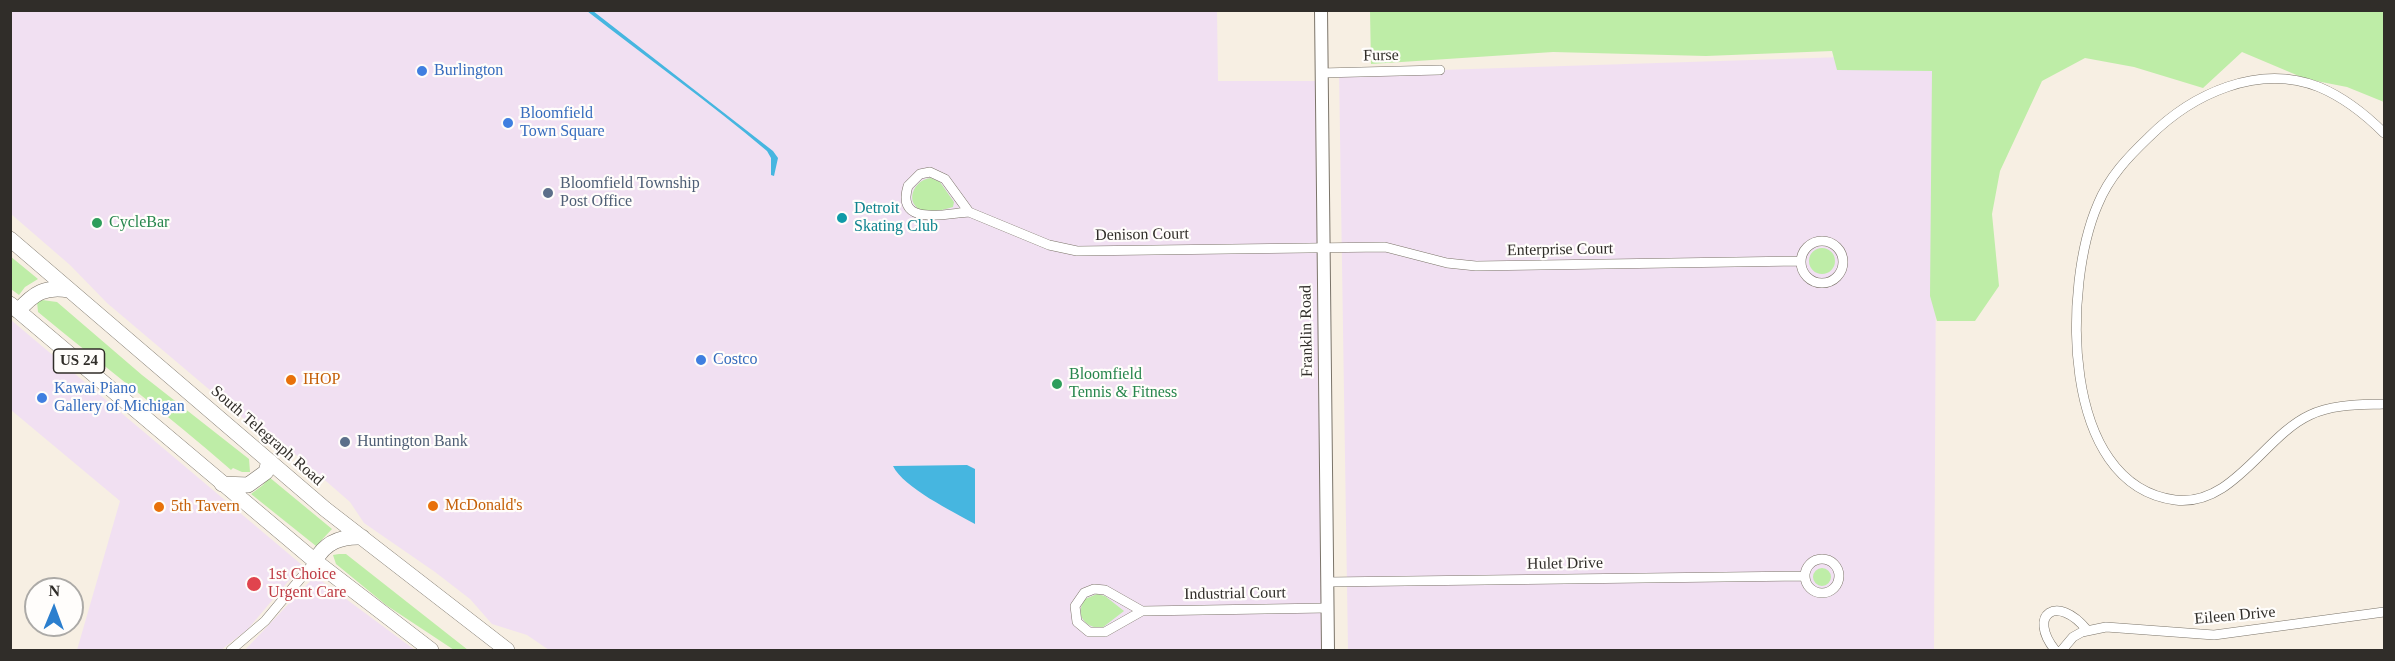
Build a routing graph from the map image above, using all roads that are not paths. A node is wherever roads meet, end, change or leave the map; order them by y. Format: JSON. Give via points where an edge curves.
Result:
{"nodes":[{"id":1,"x":1321,"y":10,"type":"edge"},
{"id":2,"x":1440,"y":70,"type":"dead end"},
{"id":3,"x":1321,"y":73,"type":"junction"},
{"id":4,"x":2385,"y":133,"type":"edge"},
{"id":5,"x":969,"y":212,"type":"junction"},
{"id":6,"x":10,"y":239,"type":"edge"},
{"id":7,"x":1322,"y":248,"type":"junction"},
{"id":8,"x":1800,"y":261,"type":"junction"},
{"id":9,"x":69,"y":290,"type":"junction"},
{"id":10,"x":14,"y":308,"type":"edge"},
{"id":11,"x":2385,"y":404,"type":"edge"},
{"id":12,"x":269,"y":461,"type":"junction"},
{"id":13,"x":222,"y":484,"type":"junction"},
{"id":14,"x":362,"y":537,"type":"junction"},
{"id":15,"x":315,"y":561,"type":"junction"},
{"id":16,"x":1804,"y":576,"type":"dead end"},
{"id":17,"x":1327,"y":582,"type":"junction"},
{"id":18,"x":1327,"y":608,"type":"junction"},
{"id":19,"x":1142,"y":611,"type":"junction"},
{"id":20,"x":2385,"y":612,"type":"edge"},
{"id":21,"x":2087,"y":630,"type":"junction"},
{"id":22,"x":231,"y":651,"type":"edge"},
{"id":23,"x":431,"y":651,"type":"edge"},
{"id":24,"x":507,"y":651,"type":"edge"},
{"id":25,"x":1328,"y":651,"type":"edge"},
{"id":26,"x":2055,"y":651,"type":"edge"},
{"id":27,"x":2062,"y":651,"type":"edge"}],
"edges":[{"from":1,"to":3,"type":"street","name":"Franklin Road"},
{"from":2,"to":3,"type":"street","name":"Furse"},
{"from":3,"to":7,"type":"street","name":"Franklin Road"},
{"from":4,"to":11,"type":"street","via":[[2346,102],[2310,84],[2276,80],[2233,84],[2208,93],[2173,115],[2125,161],[2103,194],[2092,218],[2082,265],[2077,319],[2083,393],[2094,429],[2113,465],[2128,481],[2166,498],[2201,498],[2232,480],[2310,414]]},
{"from":5,"to":5,"type":"street","name":"Denison Court","via":[[940,175],[920,174],[908,186],[908,201],[918,214],[933,217]]},
{"from":5,"to":7,"type":"street","name":"Denison Court","via":[[1068,250]]},
{"from":6,"to":9,"type":"highway","name":"South Telegraph Road","number":"US 24"},
{"from":7,"to":8,"type":"street","name":"Enterprise Court","via":[[1393,248],[1465,265]]},
{"from":7,"to":17,"type":"street","name":"Franklin Road"},
{"from":8,"to":8,"type":"street","via":[[1808,278],[1820,283],[1836,278],[1843,262],[1839,248],[1822,240],[1805,248]]},
{"from":9,"to":10,"type":"highway","via":[[49,288]]},
{"from":9,"to":12,"type":"highway","name":"South Telegraph Road","number":"US 24"},
{"from":10,"to":13,"type":"highway","number":"US 24"},
{"from":12,"to":13,"type":"highway","via":[[266,472],[248,485]]},
{"from":12,"to":14,"type":"highway","name":"South Telegraph Road","number":"US 24"},
{"from":13,"to":15,"type":"highway","number":"US 24"},
{"from":14,"to":15,"type":"highway","via":[[351,536],[329,544]]},
{"from":14,"to":24,"type":"highway","name":"South Telegraph Road","number":"US 24"},
{"from":15,"to":22,"type":"street","via":[[265,621]]},
{"from":15,"to":23,"type":"highway","number":"US 24"},
{"from":16,"to":17,"type":"street","name":"Hulet Drive"},
{"from":17,"to":18,"type":"street","name":"Franklin Road"},
{"from":18,"to":19,"type":"street","name":"Industrial Court"},
{"from":18,"to":25,"type":"street","name":"Franklin Road"},
{"from":19,"to":19,"type":"street","name":"Industrial Court","via":[[1100,589],[1084,593],[1075,612],[1080,626],[1095,634]]},
{"from":20,"to":21,"type":"street","name":"Eileen Drive","via":[[2214,635],[2106,627]]},
{"from":21,"to":26,"type":"street","via":[[2070,614],[2050,612],[2044,628]]},
{"from":21,"to":27,"type":"street","via":[[2073,637]]}]}
